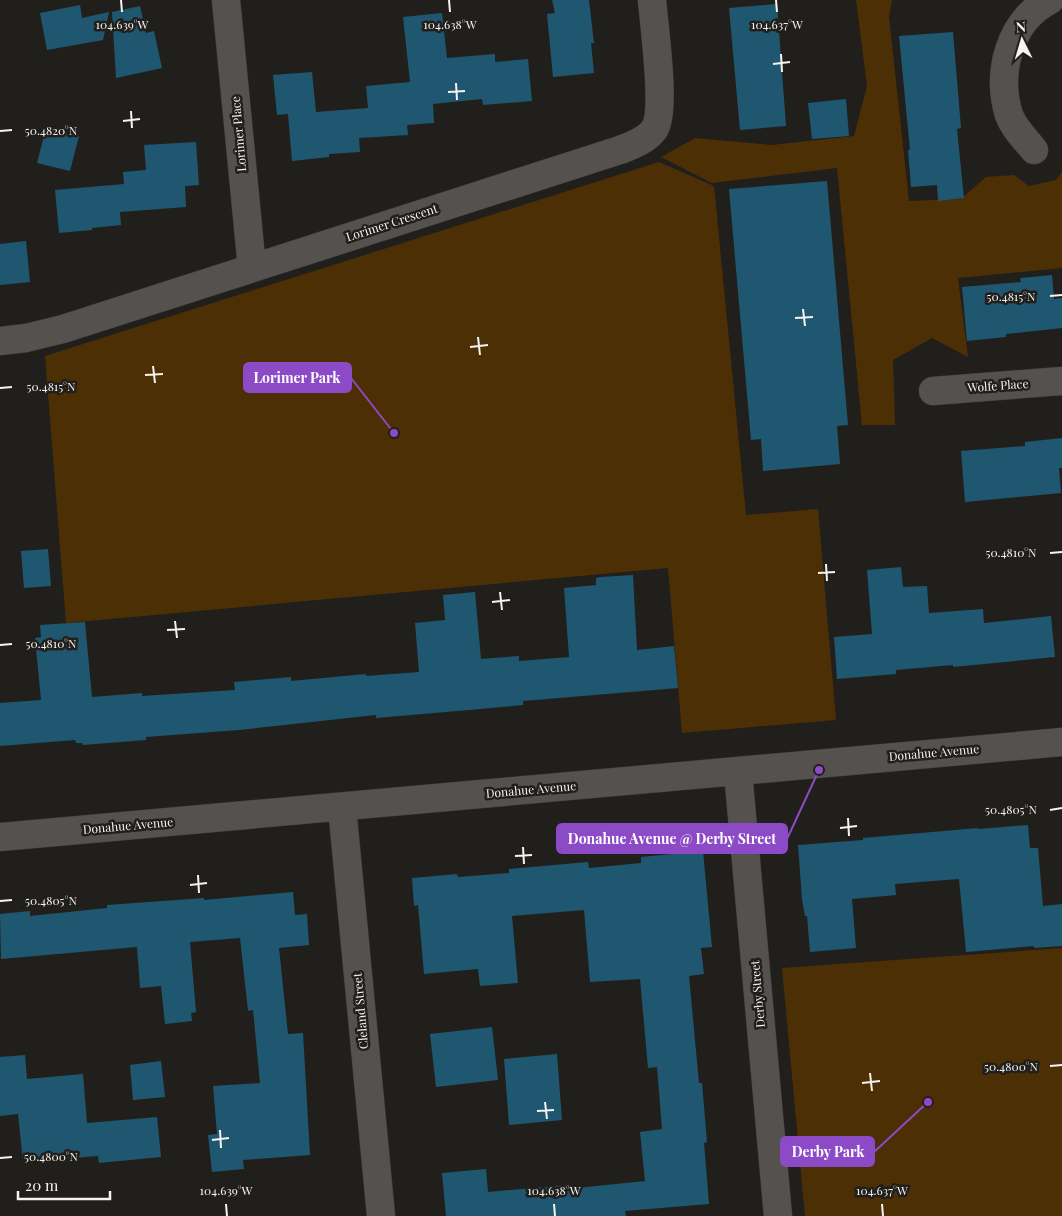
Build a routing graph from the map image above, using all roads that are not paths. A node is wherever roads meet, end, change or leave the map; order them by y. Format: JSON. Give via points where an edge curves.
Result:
{"nodes":[{"id":1,"x":226,"y":0,"type":"edge"},
{"id":2,"x":652,"y":0,"type":"edge"},
{"id":3,"x":1050,"y":0,"type":"edge"},
{"id":4,"x":1034,"y":150,"type":"dead end"},
{"id":5,"x":252,"y":268,"type":"junction"},
{"id":6,"x":0,"y":341,"type":"edge"},
{"id":7,"x":1062,"y":381,"type":"edge"},
{"id":8,"x":933,"y":390,"type":"dead end"},
{"id":9,"x":1062,"y":742,"type":"edge"},
{"id":10,"x":738,"y":772,"type":"junction"},
{"id":11,"x":342,"y":807,"type":"junction"},
{"id":12,"x":0,"y":838,"type":"edge"},
{"id":13,"x":377,"y":1216,"type":"edge"},
{"id":14,"x":381,"y":1216,"type":"edge"},
{"id":15,"x":778,"y":1216,"type":"edge"}],
"edges":[{"from":1,"to":5,"type":"street","name":"Lorimer Place"},
{"from":2,"to":5,"type":"street","name":"Lorimer Crescent","via":[[660,108],[655,128],[640,142]]},
{"from":3,"to":4,"type":"street","via":[[1027,18],[1015,33],[1004,71],[1010,116]]},
{"from":5,"to":6,"type":"street","name":"Lorimer Crescent","via":[[63,329]]},
{"from":7,"to":8,"type":"street","name":"Wolfe Place"},
{"from":9,"to":10,"type":"street","name":"Donahue Avenue"},
{"from":10,"to":11,"type":"street","name":"Donahue Avenue"},
{"from":10,"to":15,"type":"street","name":"Derby Street"},
{"from":11,"to":12,"type":"street","name":"Donahue Avenue"},
{"from":11,"to":14,"type":"street","name":"Cleland Street"},
{"from":13,"to":14,"type":"street"}]}
